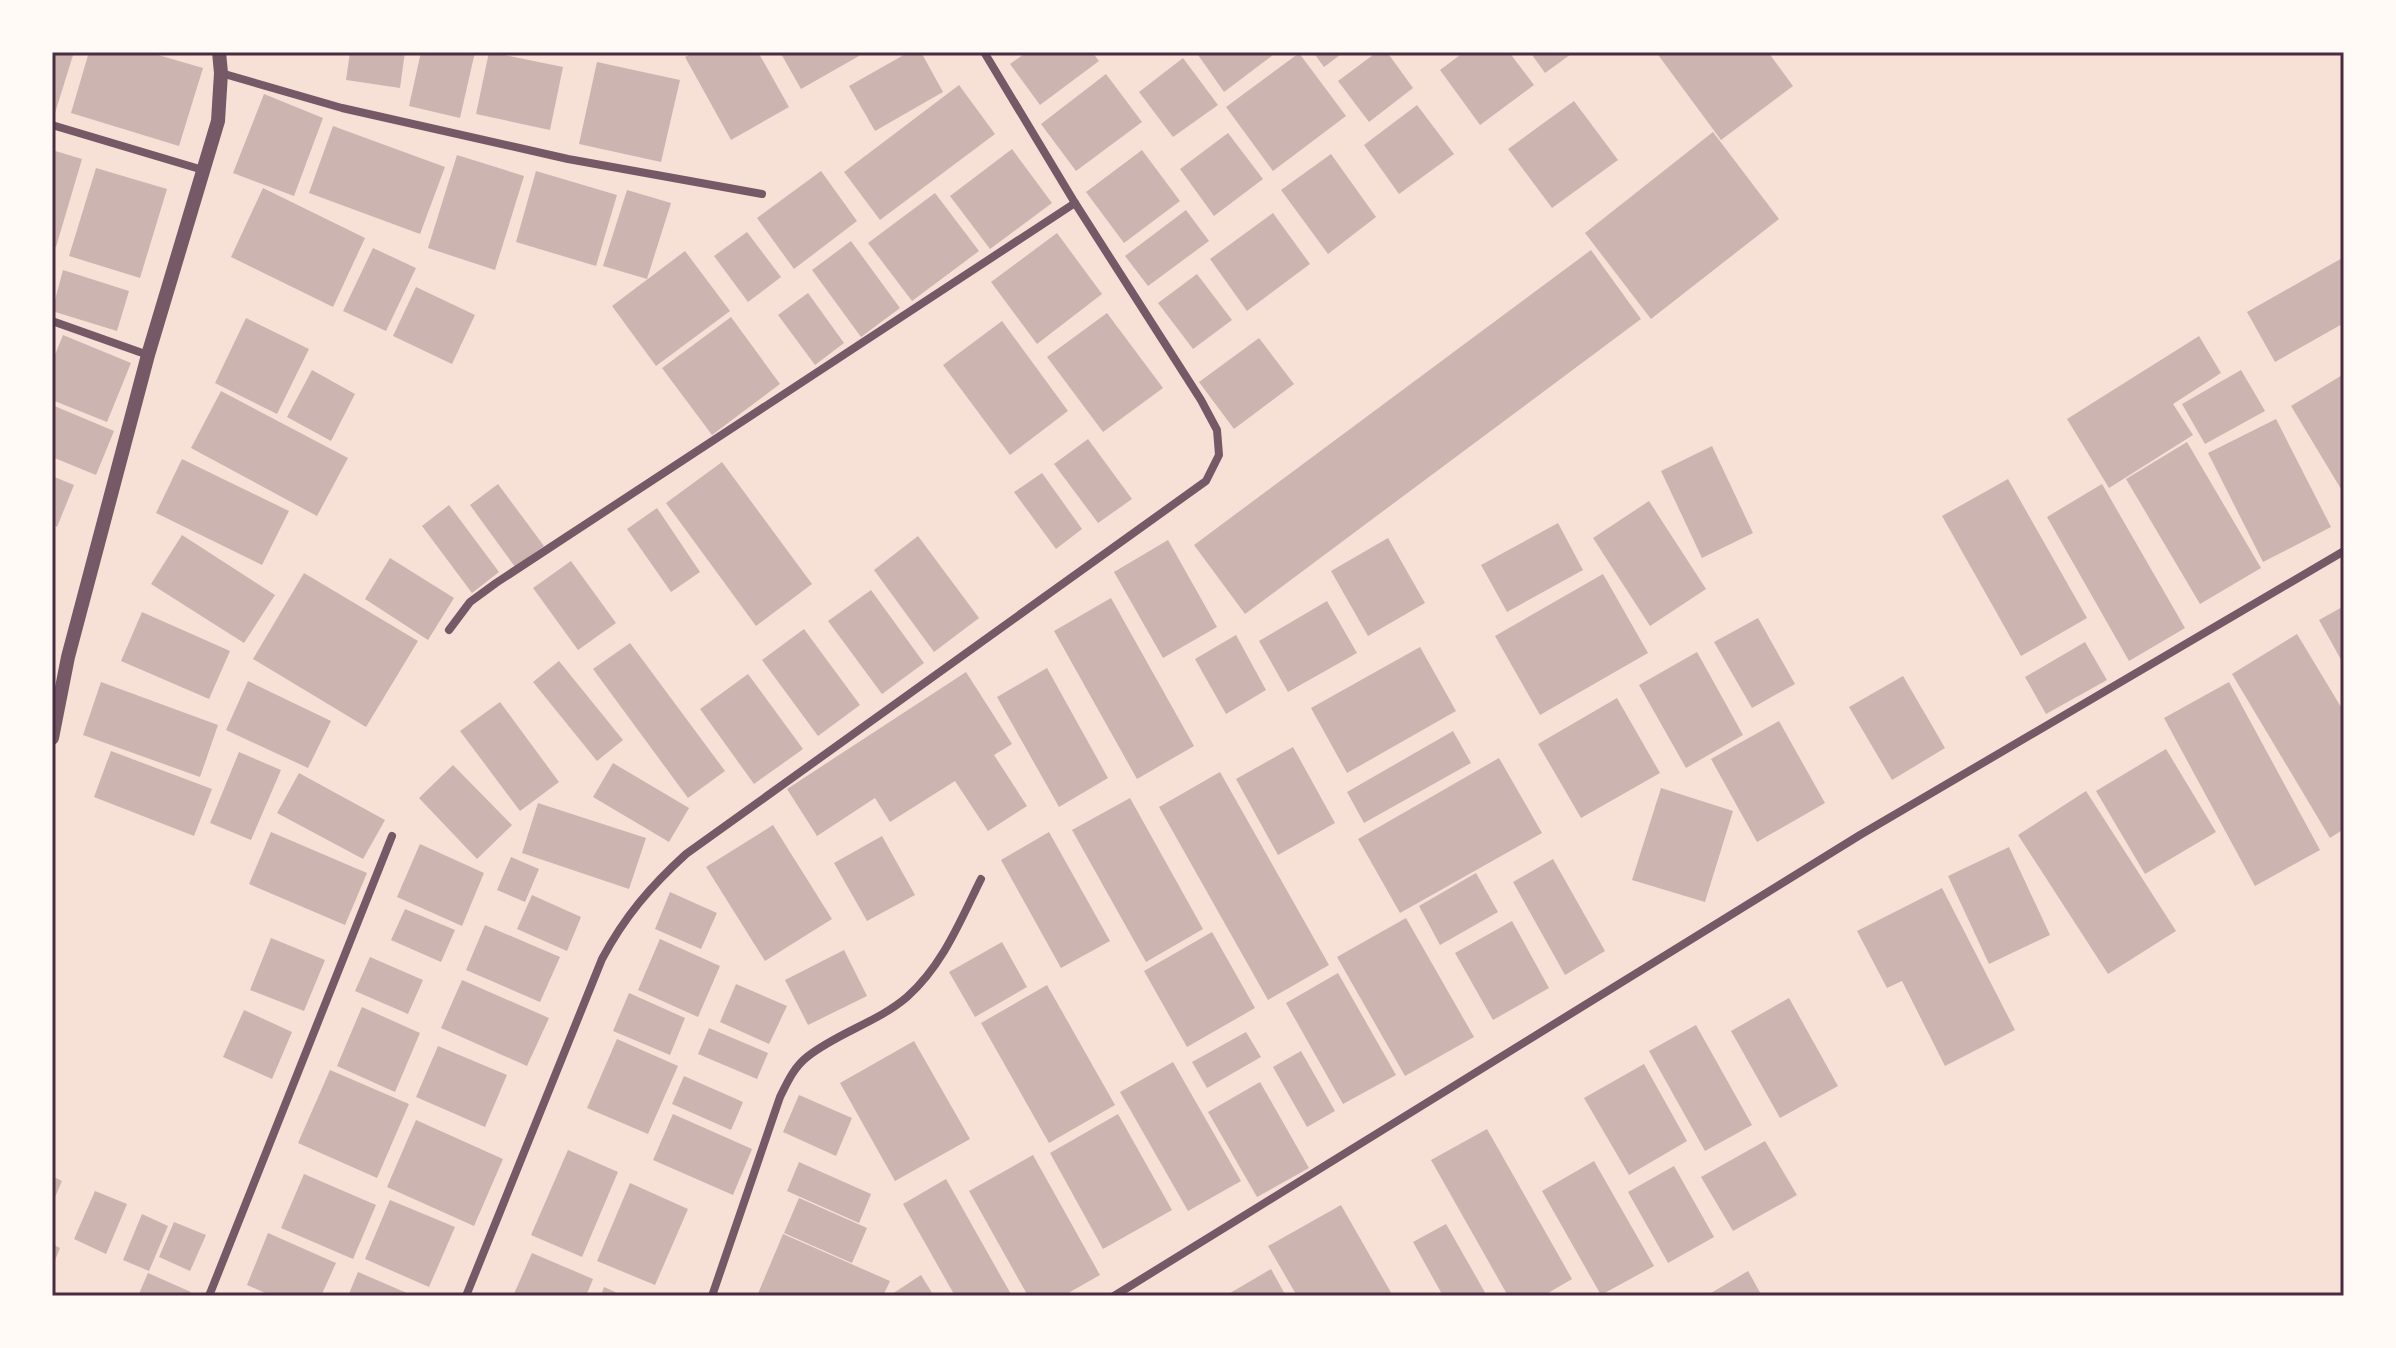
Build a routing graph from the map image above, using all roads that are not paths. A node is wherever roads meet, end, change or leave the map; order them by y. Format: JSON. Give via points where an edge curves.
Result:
{"nodes":[{"id":1,"x":219,"y":52,"type":"edge"},
{"id":2,"x":984,"y":52,"type":"edge"},
{"id":3,"x":221,"y":73,"type":"junction"},
{"id":4,"x":52,"y":125,"type":"edge"},
{"id":5,"x":203,"y":170,"type":"junction"},
{"id":6,"x":762,"y":194,"type":"dead end"},
{"id":7,"x":1075,"y":203,"type":"junction"},
{"id":8,"x":52,"y":321,"type":"edge"},
{"id":9,"x":148,"y":355,"type":"junction"},
{"id":10,"x":2344,"y":551,"type":"edge"},
{"id":11,"x":449,"y":630,"type":"dead end"},
{"id":12,"x":52,"y":738,"type":"edge"},
{"id":13,"x":392,"y":836,"type":"dead end"},
{"id":14,"x":981,"y":879,"type":"dead end"},
{"id":15,"x":714,"y":1295,"type":"edge"},
{"id":16,"x":209,"y":1296,"type":"edge"},
{"id":17,"x":466,"y":1296,"type":"edge"},
{"id":18,"x":1114,"y":1296,"type":"edge"}],
"edges":[{"from":1,"to":3,"type":"street"},
{"from":2,"to":7,"type":"street"},
{"from":3,"to":5,"type":"street","via":[[218,121]]},
{"from":3,"to":6,"type":"street","via":[[342,108],[568,159]]},
{"from":4,"to":5,"type":"street"},
{"from":5,"to":9,"type":"street"},
{"from":7,"to":11,"type":"street","via":[[496,583],[470,602]]},
{"from":7,"to":17,"type":"street","via":[[1217,430],[1219,455],[1206,481],[686,854],[650,887],[602,959]]},
{"from":8,"to":9,"type":"street"},
{"from":9,"to":12,"type":"street","via":[[68,657]]},
{"from":10,"to":18,"type":"street","via":[[1860,835]]},
{"from":13,"to":16,"type":"street"},
{"from":14,"to":15,"type":"street","via":[[939,963],[924,980],[904,999],[806,1058],[792,1074]]}]}
